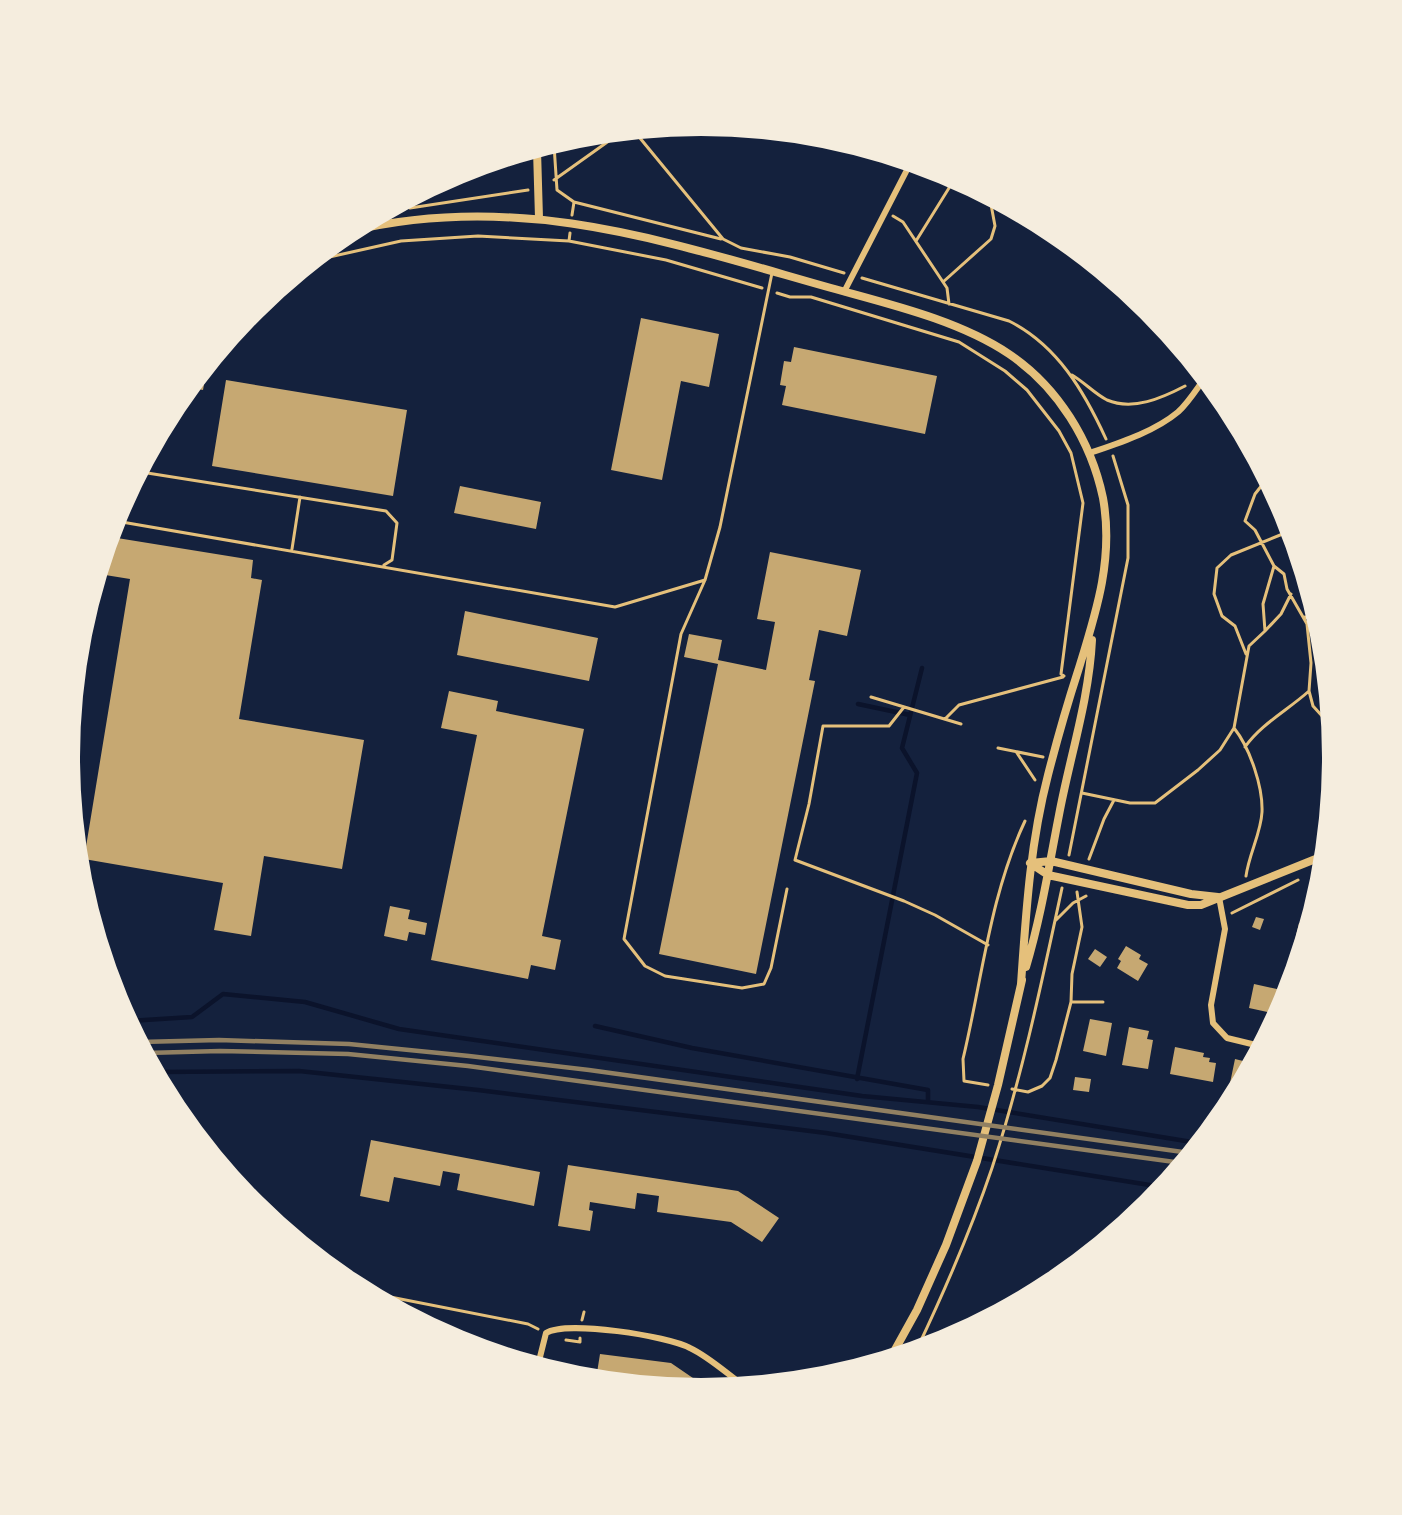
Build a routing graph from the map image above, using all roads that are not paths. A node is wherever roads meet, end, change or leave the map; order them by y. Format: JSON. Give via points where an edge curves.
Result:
{"nodes":[{"id":1,"x":537,"y":158,"type":"edge"},
{"id":2,"x":906,"y":171,"type":"edge"},
{"id":3,"x":538,"y":218,"type":"junction"},
{"id":4,"x":376,"y":228,"type":"edge"},
{"id":5,"x":773,"y":272,"type":"junction"},
{"id":6,"x":844,"y":292,"type":"junction"},
{"id":7,"x":1199,"y":386,"type":"edge"},
{"id":8,"x":1090,"y":453,"type":"junction"},
{"id":9,"x":149,"y":473,"type":"edge"},
{"id":10,"x":300,"y":497,"type":"junction"},
{"id":11,"x":126,"y":523,"type":"edge"},
{"id":12,"x":292,"y":549,"type":"junction"},
{"id":13,"x":382,"y":566,"type":"junction"},
{"id":14,"x":705,"y":580,"type":"junction"},
{"id":15,"x":1093,"y":631,"type":"junction"},
{"id":16,"x":1314,"y":860,"type":"edge"},
{"id":17,"x":1051,"y":861,"type":"junction"},
{"id":18,"x":1030,"y":863,"type":"junction"},
{"id":19,"x":1048,"y":875,"type":"junction"},
{"id":20,"x":787,"y":889,"type":"dead end"},
{"id":21,"x":1219,"y":897,"type":"junction"},
{"id":22,"x":1021,"y":984,"type":"junction"},
{"id":23,"x":1252,"y":1044,"type":"edge"},
{"id":24,"x":896,"y":1347,"type":"edge"},
{"id":25,"x":540,"y":1358,"type":"edge"},
{"id":26,"x":733,"y":1378,"type":"edge"}],
"edges":[{"from":1,"to":3,"type":"street"},
{"from":2,"to":6,"type":"street"},
{"from":3,"to":4,"type":"street","via":[[459,218]]},
{"from":3,"to":5,"type":"street","via":[[658,239]]},
{"from":5,"to":6,"type":"street"},
{"from":5,"to":14,"type":"lane","via":[[720,527]]},
{"from":6,"to":8,"type":"street","via":[[960,328],[1010,355],[1054,395]]},
{"from":7,"to":8,"type":"street","via":[[1179,411]]},
{"from":8,"to":15,"type":"street","via":[[1102,498],[1108,546]]},
{"from":9,"to":10,"type":"lane"},
{"from":10,"to":12,"type":"lane"},
{"from":10,"to":13,"type":"lane","via":[[386,511],[397,523],[392,560]]},
{"from":11,"to":12,"type":"lane"},
{"from":12,"to":13,"type":"lane"},
{"from":13,"to":14,"type":"lane","via":[[615,607]]},
{"from":14,"to":20,"type":"lane","via":[[681,634],[624,939],[645,966],[665,976],[742,988],[764,984],[771,968]]},
{"from":15,"to":17,"type":"street","via":[[1089,685]]},
{"from":15,"to":18,"type":"street","via":[[1052,759]]},
{"from":16,"to":21,"type":"street"},
{"from":17,"to":18,"type":"street"},
{"from":17,"to":19,"type":"street"},
{"from":17,"to":21,"type":"street"},
{"from":18,"to":19,"type":"street"},
{"from":18,"to":22,"type":"street"},
{"from":19,"to":21,"type":"street","via":[[1188,905],[1201,905]]},
{"from":19,"to":22,"type":"street","via":[[1039,924]]},
{"from":21,"to":23,"type":"street","via":[[1225,929],[1211,1005],[1214,1023],[1227,1038]]},
{"from":22,"to":24,"type":"street","via":[[988,1124],[960,1209],[917,1310]]},
{"from":25,"to":26,"type":"street","via":[[546,1333],[561,1327],[581,1328],[671,1340],[691,1348]]}]}
